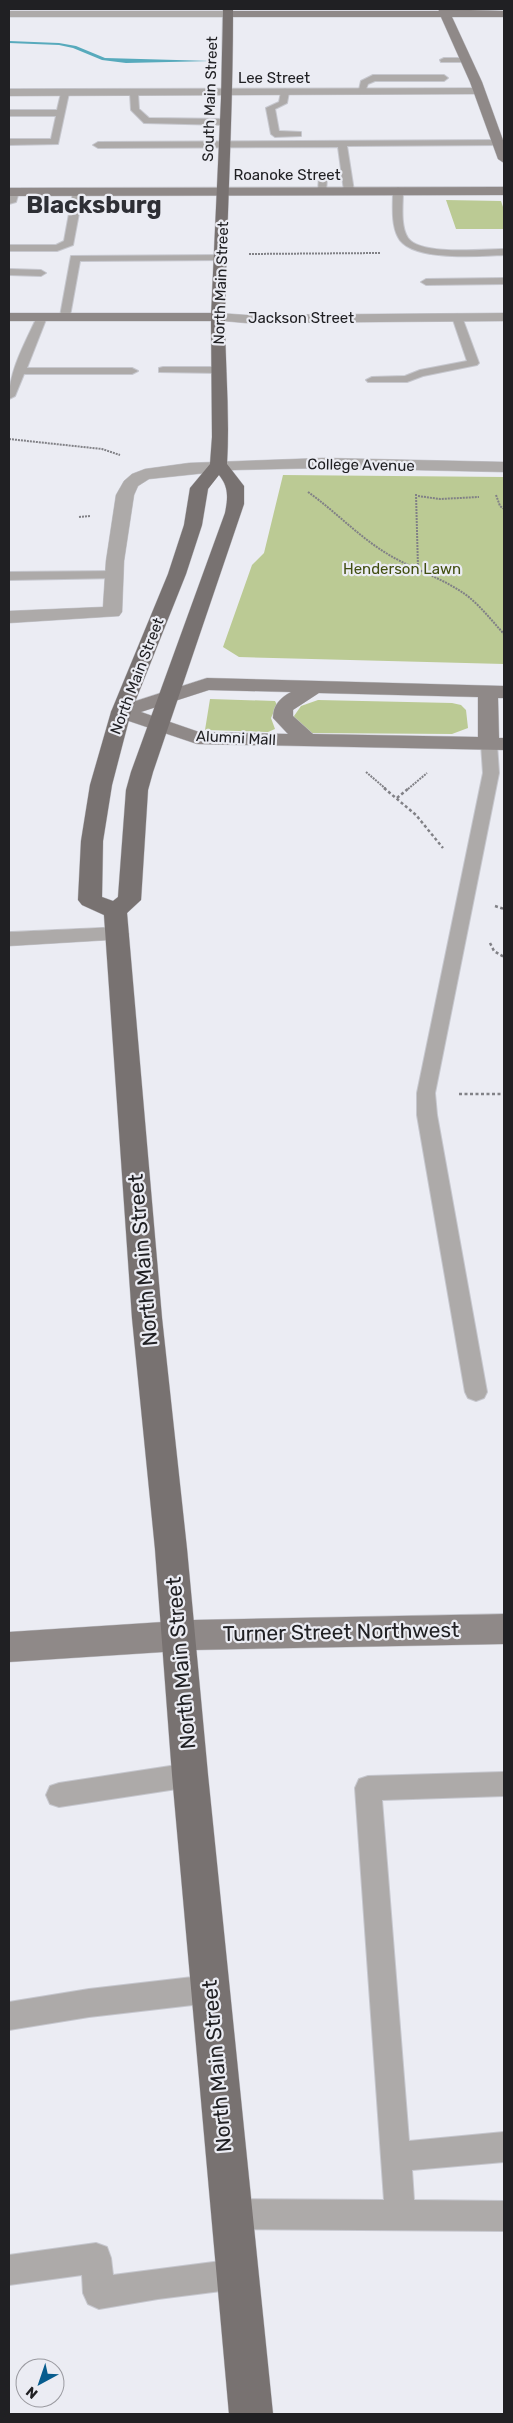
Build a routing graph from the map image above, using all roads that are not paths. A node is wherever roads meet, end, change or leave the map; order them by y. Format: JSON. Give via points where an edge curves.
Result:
{"nodes":[{"id":1,"x":102,"y":11,"type":"edge"},
{"id":2,"x":228,"y":11,"type":"edge"},
{"id":3,"x":444,"y":11,"type":"edge"},
{"id":4,"x":9,"y":14,"type":"edge"},
{"id":5,"x":504,"y":14,"type":"edge"},
{"id":6,"x":444,"y":60,"type":"dead end"},
{"id":7,"x":467,"y":60,"type":"junction"},
{"id":8,"x":444,"y":78,"type":"dead end"},
{"id":9,"x":285,"y":92,"type":"junction"},
{"id":10,"x":361,"y":92,"type":"junction"},
{"id":11,"x":479,"y":92,"type":"junction"},
{"id":12,"x":9,"y":93,"type":"edge"},
{"id":13,"x":65,"y":93,"type":"junction"},
{"id":14,"x":134,"y":93,"type":"junction"},
{"id":15,"x":227,"y":93,"type":"junction"},
{"id":16,"x":9,"y":113,"type":"edge"},
{"id":17,"x":62,"y":113,"type":"junction"},
{"id":18,"x":226,"y":122,"type":"junction"},
{"id":19,"x":499,"y":140,"type":"edge"},
{"id":20,"x":9,"y":142,"type":"edge"},
{"id":21,"x":98,"y":145,"type":"dead end"},
{"id":22,"x":225,"y":145,"type":"junction"},
{"id":23,"x":318,"y":145,"type":"junction"},
{"id":24,"x":342,"y":145,"type":"junction"},
{"id":25,"x":319,"y":156,"type":"dead end"},
{"id":26,"x":504,"y":159,"type":"edge"},
{"id":27,"x":224,"y":191,"type":"junction"},
{"id":28,"x":349,"y":191,"type":"junction"},
{"id":29,"x":398,"y":191,"type":"junction"},
{"id":30,"x":504,"y":191,"type":"edge"},
{"id":31,"x":78,"y":192,"type":"junction"},
{"id":32,"x":11,"y":195,"type":"edge"},
{"id":33,"x":9,"y":248,"type":"edge"},
{"id":34,"x":504,"y":252,"type":"edge"},
{"id":35,"x":221,"y":258,"type":"junction"},
{"id":36,"x":9,"y":272,"type":"edge"},
{"id":37,"x":41,"y":273,"type":"dead end"},
{"id":38,"x":426,"y":282,"type":"dead end"},
{"id":39,"x":504,"y":282,"type":"edge"},
{"id":40,"x":65,"y":316,"type":"junction"},
{"id":41,"x":504,"y":316,"type":"edge"},
{"id":42,"x":42,"y":317,"type":"junction"},
{"id":43,"x":218,"y":317,"type":"junction"},
{"id":44,"x":9,"y":318,"type":"edge"},
{"id":45,"x":460,"y":324,"type":"junction"},
{"id":46,"x":163,"y":370,"type":"dead end"},
{"id":47,"x":219,"y":370,"type":"junction"},
{"id":48,"x":19,"y":371,"type":"junction"},
{"id":49,"x":132,"y":371,"type":"dead end"},
{"id":50,"x":372,"y":380,"type":"dead end"},
{"id":51,"x":9,"y":396,"type":"edge"},
{"id":52,"x":218,"y":465,"type":"junction"},
{"id":53,"x":504,"y":467,"type":"edge"},
{"id":54,"x":114,"y":575,"type":"junction"},
{"id":55,"x":9,"y":576,"type":"edge"},
{"id":56,"x":9,"y":617,"type":"edge"},
{"id":57,"x":315,"y":687,"type":"junction"},
{"id":58,"x":496,"y":692,"type":"edge"},
{"id":59,"x":169,"y":694,"type":"junction"},
{"id":60,"x":121,"y":712,"type":"junction"},
{"id":61,"x":158,"y":726,"type":"junction"},
{"id":62,"x":308,"y":741,"type":"junction"},
{"id":63,"x":497,"y":744,"type":"edge"},
{"id":64,"x":116,"y":922,"type":"junction"},
{"id":65,"x":9,"y":939,"type":"edge"},
{"id":66,"x":476,"y":1392,"type":"dead end"},
{"id":67,"x":504,"y":1629,"type":"edge"},
{"id":68,"x":178,"y":1637,"type":"junction"},
{"id":69,"x":9,"y":1647,"type":"edge"},
{"id":70,"x":190,"y":1776,"type":"junction"},
{"id":71,"x":504,"y":1784,"type":"edge"},
{"id":72,"x":59,"y":1795,"type":"dead end"},
{"id":73,"x":210,"y":1989,"type":"junction"},
{"id":74,"x":9,"y":2016,"type":"edge"},
{"id":75,"x":504,"y":2147,"type":"edge"},
{"id":76,"x":395,"y":2156,"type":"junction"},
{"id":77,"x":231,"y":2214,"type":"junction"},
{"id":78,"x":400,"y":2214,"type":"junction"},
{"id":79,"x":504,"y":2216,"type":"edge"},
{"id":80,"x":9,"y":2270,"type":"edge"},
{"id":81,"x":237,"y":2274,"type":"junction"},
{"id":82,"x":251,"y":2414,"type":"edge"}],
"edges":[{"from":1,"to":2,"type":"street"},
{"from":1,"to":4,"type":"street"},
{"from":2,"to":3,"type":"street"},
{"from":2,"to":15,"type":"main road","name":"South Main Street"},
{"from":3,"to":5,"type":"street"},
{"from":3,"to":7,"type":"street"},
{"from":6,"to":7,"type":"lane"},
{"from":7,"to":11,"type":"street"},
{"from":8,"to":10,"type":"lane","via":[[373,78],[364,83]]},
{"from":9,"to":10,"type":"street","name":"Lee Street"},
{"from":9,"to":15,"type":"street","name":"Lee Street"},
{"from":9,"to":19,"type":"lane","via":[[283,103],[270,108],[275,134]]},
{"from":10,"to":11,"type":"street","name":"Lee Street"},
{"from":11,"to":19,"type":"street"},
{"from":12,"to":13,"type":"street","name":"Lee Street"},
{"from":13,"to":14,"type":"street","name":"Lee Street"},
{"from":13,"to":17,"type":"lane"},
{"from":14,"to":15,"type":"street","name":"Lee Street"},
{"from":14,"to":18,"type":"lane","via":[[135,110],[147,121]]},
{"from":15,"to":18,"type":"main road","name":"South Main Street"},
{"from":16,"to":17,"type":"lane"},
{"from":17,"to":20,"type":"lane","via":[[56,142]]},
{"from":18,"to":22,"type":"main road","name":"South Main Street"},
{"from":19,"to":24,"type":"lane"},
{"from":19,"to":26,"type":"street"},
{"from":21,"to":22,"type":"lane"},
{"from":22,"to":23,"type":"lane"},
{"from":22,"to":27,"type":"main road","name":"South Main Street"},
{"from":23,"to":24,"type":"lane"},
{"from":23,"to":25,"type":"lane"},
{"from":24,"to":28,"type":"lane"},
{"from":27,"to":28,"type":"street","name":"Roanoke Street","via":[[322,185]]},
{"from":27,"to":31,"type":"street","name":"Roanoke Street"},
{"from":27,"to":35,"type":"main road","name":"North Main Street"},
{"from":28,"to":29,"type":"street","name":"Roanoke Street"},
{"from":29,"to":30,"type":"street","name":"Roanoke Street"},
{"from":29,"to":34,"type":"lane","via":[[402,237],[407,244],[439,252]]},
{"from":31,"to":32,"type":"street","name":"Roanoke Street"},
{"from":31,"to":33,"type":"lane","via":[[69,243],[57,248]]},
{"from":35,"to":40,"type":"lane","via":[[75,258]]},
{"from":35,"to":43,"type":"main road","name":"North Main Street"},
{"from":36,"to":37,"type":"lane"},
{"from":38,"to":39,"type":"lane"},
{"from":40,"to":42,"type":"street","name":"Jackson Street"},
{"from":40,"to":43,"type":"street","name":"Jackson Street"},
{"from":41,"to":45,"type":"street","name":"Jackson Street"},
{"from":42,"to":44,"type":"street","name":"Jackson Street"},
{"from":42,"to":48,"type":"lane"},
{"from":43,"to":45,"type":"street","name":"Jackson Street"},
{"from":43,"to":47,"type":"main road","name":"North Main Street"},
{"from":45,"to":50,"type":"lane","via":[[473,363],[420,373],[407,379]]},
{"from":46,"to":47,"type":"lane"},
{"from":47,"to":52,"type":"main road","name":"North Main Street"},
{"from":48,"to":49,"type":"lane"},
{"from":48,"to":51,"type":"lane"},
{"from":52,"to":53,"type":"street","name":"College Avenue"},
{"from":52,"to":54,"type":"street","name":"College Avenue","via":[[135,478],[127,487],[125,496]]},
{"from":52,"to":59,"type":"main road","name":"North Main Street","via":[[232,478],[238,494],[234,513]]},
{"from":52,"to":60,"type":"main road","name":"North Main Street","via":[[199,488],[193,525],[177,574]]},
{"from":54,"to":55,"type":"lane"},
{"from":54,"to":56,"type":"street","via":[[112,612]]},
{"from":57,"to":58,"type":"street"},
{"from":57,"to":59,"type":"street","via":[[207,684]]},
{"from":57,"to":62,"type":"street","via":[[290,701],[283,709],[283,718]]},
{"from":58,"to":63,"type":"street"},
{"from":59,"to":60,"type":"street"},
{"from":59,"to":61,"type":"main road","name":"North Main Street"},
{"from":60,"to":61,"type":"street","name":"Alumni Mall"},
{"from":60,"to":64,"type":"main road","name":"North Main Street","via":[[101,785],[92,842],[90,900]]},
{"from":61,"to":62,"type":"street","name":"Alumni Mall","via":[[197,738]]},
{"from":61,"to":64,"type":"main road","name":"North Main Street","via":[[137,790],[129,900]]},
{"from":62,"to":63,"type":"street","name":"Alumni Mall"},
{"from":63,"to":66,"type":"lane","via":[[426,1093]]},
{"from":64,"to":65,"type":"street"},
{"from":64,"to":68,"type":"main road","name":"North Main Street","via":[[147,1318],[172,1549]]},
{"from":67,"to":68,"type":"street","name":"Turner Street Northwest"},
{"from":68,"to":69,"type":"street","name":"Turner Street Northwest"},
{"from":68,"to":70,"type":"main road","name":"North Main Street"},
{"from":70,"to":72,"type":"lane"},
{"from":70,"to":73,"type":"main road","name":"North Main Street"},
{"from":71,"to":76,"type":"lane","via":[[368,1788]]},
{"from":73,"to":74,"type":"lane"},
{"from":73,"to":77,"type":"main road","name":"North Main Street"},
{"from":75,"to":76,"type":"lane"},
{"from":76,"to":78,"type":"lane"},
{"from":77,"to":78,"type":"lane"},
{"from":77,"to":81,"type":"main road","name":"North Main Street"},
{"from":78,"to":79,"type":"lane"},
{"from":80,"to":81,"type":"lane","via":[[96,2258],[99,2293]]},
{"from":81,"to":82,"type":"main road","name":"North Main Street"}]}
